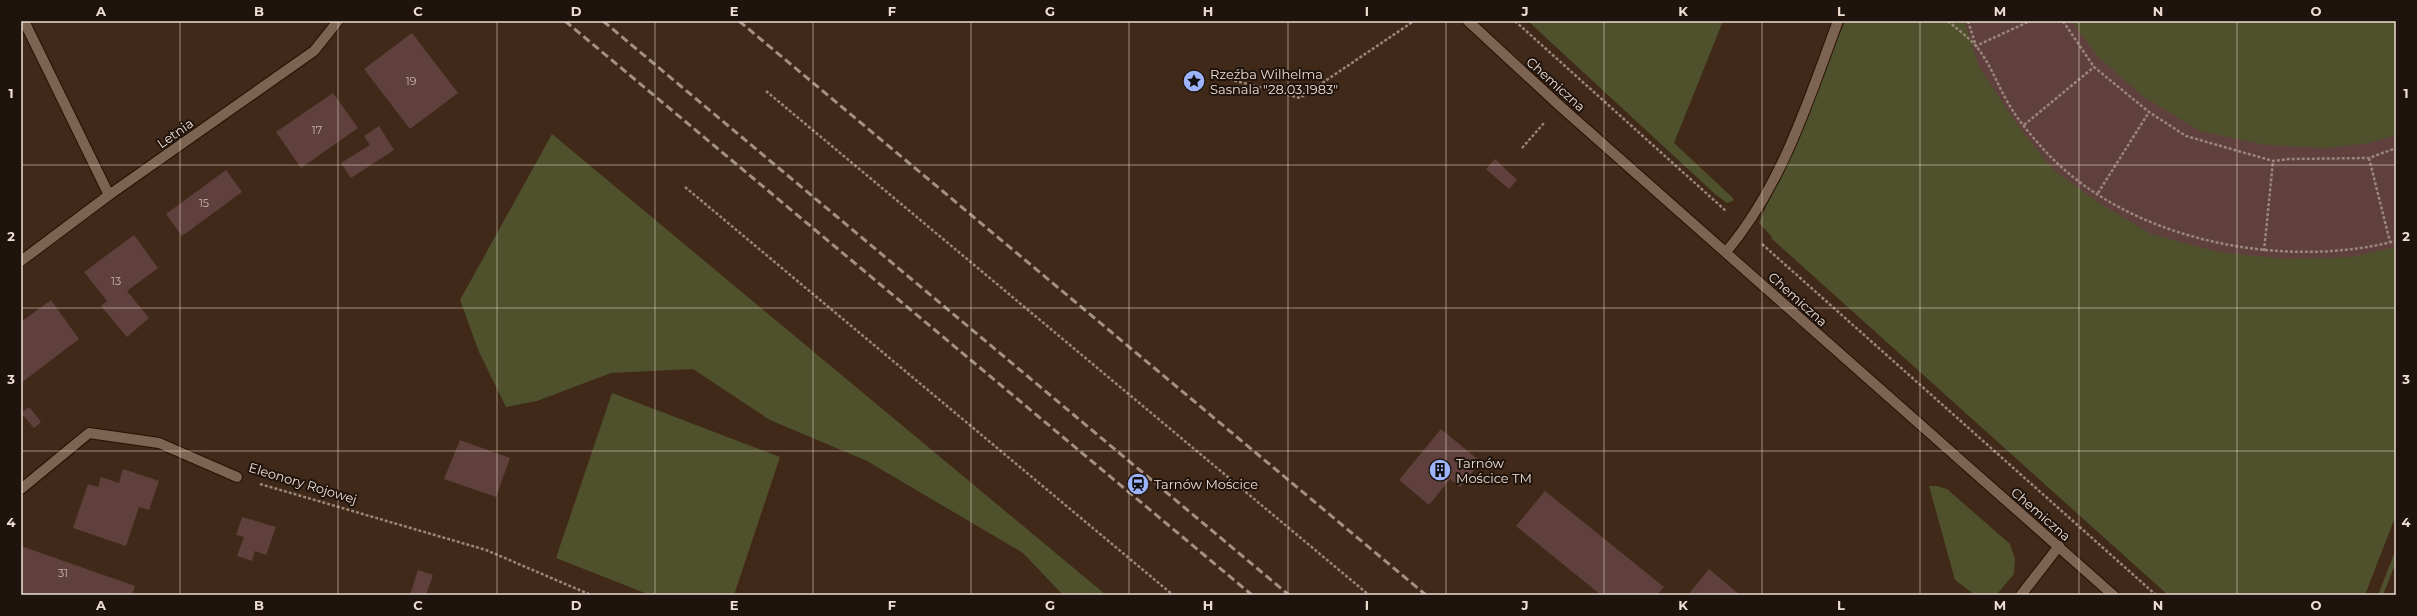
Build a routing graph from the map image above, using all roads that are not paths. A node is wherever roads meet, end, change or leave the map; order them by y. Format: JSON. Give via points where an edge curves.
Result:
{"nodes":[{"id":1,"x":24,"y":21,"type":"edge"},
{"id":2,"x":338,"y":21,"type":"edge"},
{"id":3,"x":1468,"y":21,"type":"edge"},
{"id":4,"x":1838,"y":21,"type":"edge"},
{"id":5,"x":109,"y":195,"type":"junction"},
{"id":6,"x":1726,"y":252,"type":"junction"},
{"id":7,"x":21,"y":261,"type":"edge"},
{"id":8,"x":237,"y":477,"type":"road end"},
{"id":9,"x":21,"y":489,"type":"edge"},
{"id":10,"x":2059,"y":546,"type":"junction"},
{"id":11,"x":2021,"y":595,"type":"edge"},
{"id":12,"x":2113,"y":595,"type":"edge"}],
"edges":[{"from":1,"to":5,"type":"street"},
{"from":2,"to":5,"type":"street","name":"Letnia","via":[[314,51]]},
{"from":3,"to":6,"type":"street","name":"Chemiczna"},
{"from":4,"to":6,"type":"street","via":[[1792,142],[1745,229]]},
{"from":5,"to":7,"type":"street","name":"Letnia"},
{"from":6,"to":10,"type":"street","name":"Chemiczna"},
{"from":8,"to":9,"type":"street","name":"Eleonory Rojowej","via":[[159,443],[89,433]]},
{"from":10,"to":11,"type":"street"},
{"from":10,"to":12,"type":"street","name":"Chemiczna"}]}
